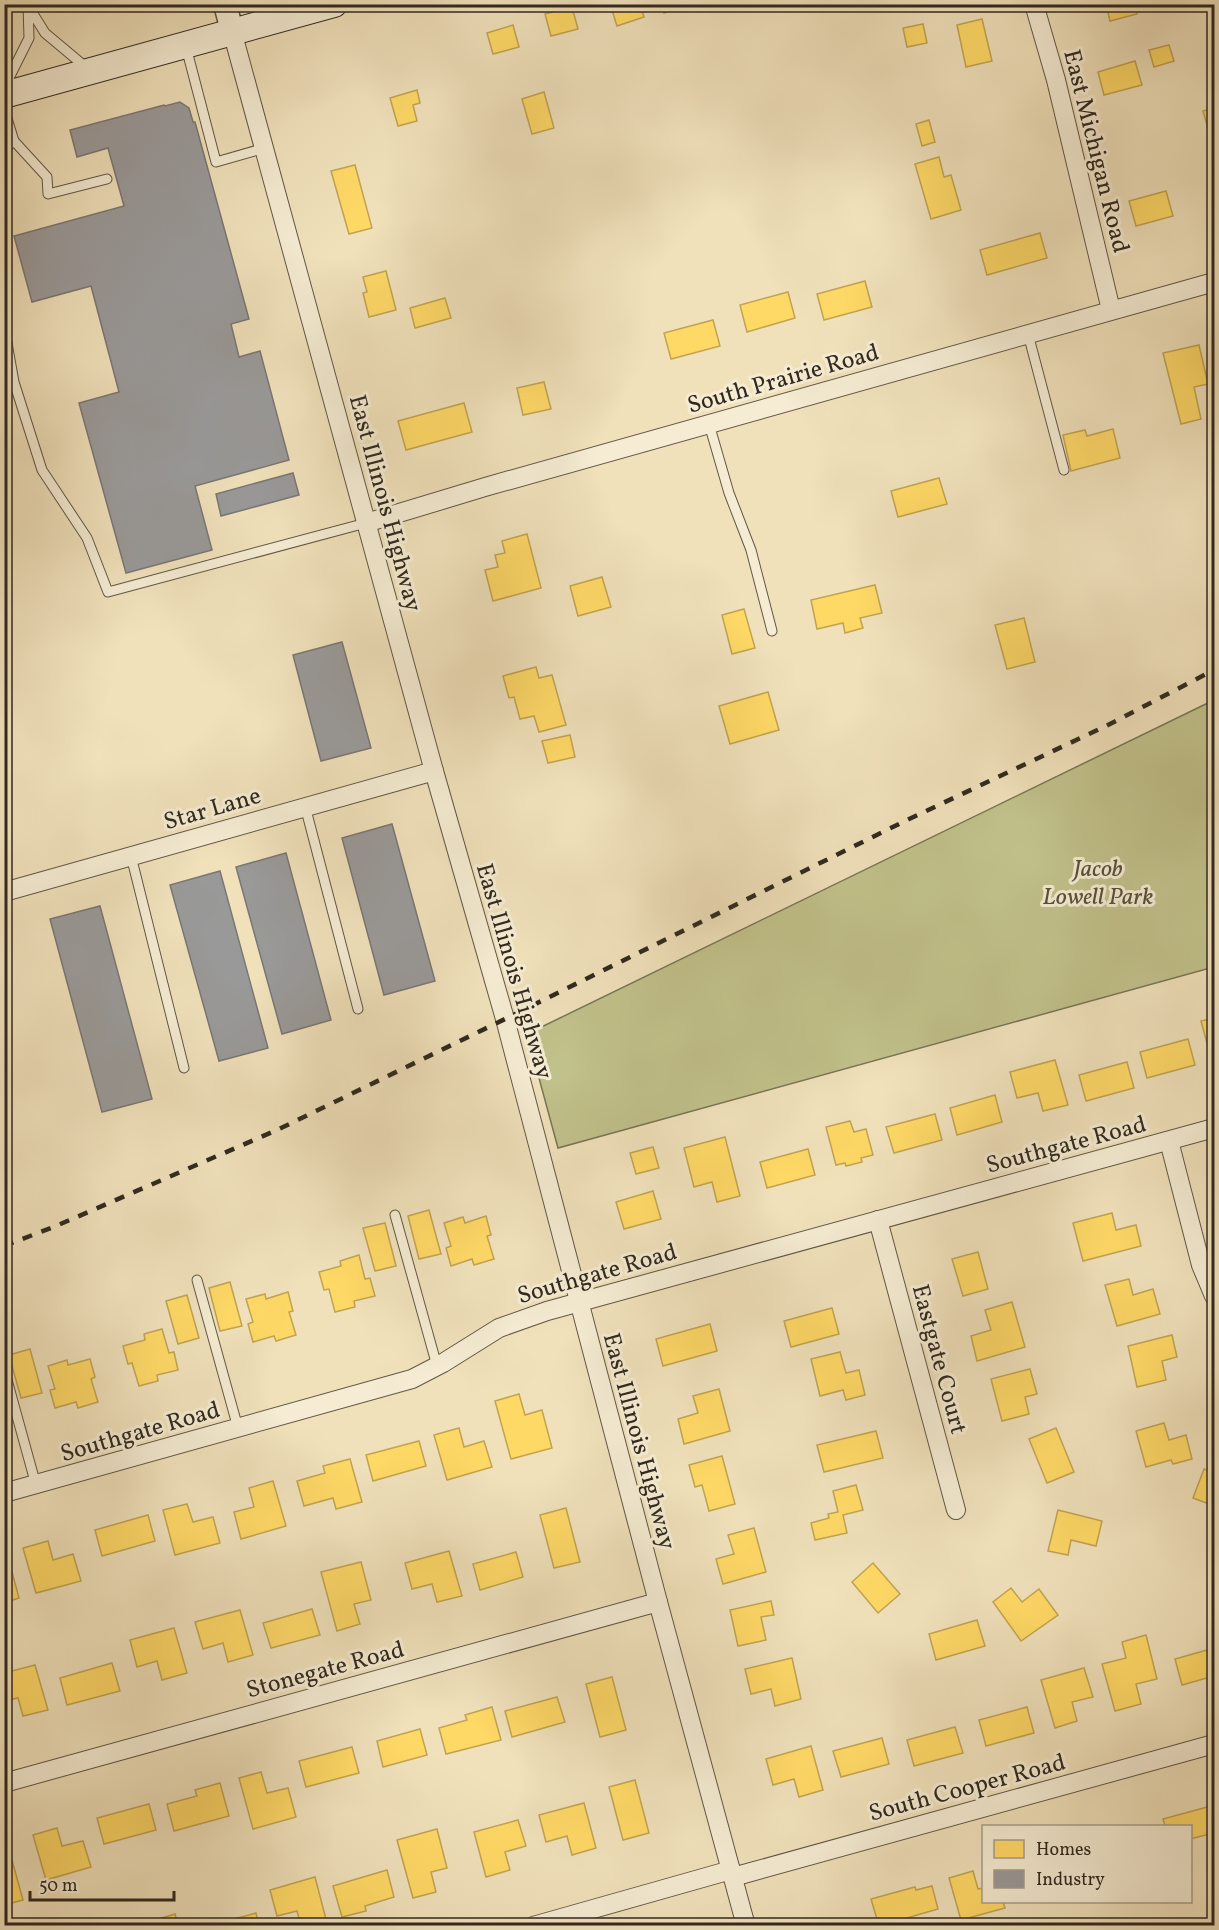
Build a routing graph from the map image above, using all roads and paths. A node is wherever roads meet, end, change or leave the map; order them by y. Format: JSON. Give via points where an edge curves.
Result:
{"nodes":[{"id":1,"x":225,"y":4,"type":"edge"},
{"id":2,"x":334,"y":4,"type":"edge"},
{"id":3,"x":1034,"y":4,"type":"edge"},
{"id":4,"x":29,"y":7,"type":"edge"},
{"id":5,"x":232,"y":31,"type":"junction"},
{"id":6,"x":186,"y":44,"type":"junction"},
{"id":7,"x":90,"y":71,"type":"junction"},
{"id":8,"x":4,"y":88,"type":"edge"},
{"id":9,"x":4,"y":94,"type":"edge"},
{"id":10,"x":4,"y":109,"type":"edge"},
{"id":11,"x":14,"y":141,"type":"junction"},
{"id":12,"x":265,"y":148,"type":"junction"},
{"id":13,"x":4,"y":149,"type":"edge"},
{"id":14,"x":107,"y":179,"type":"dead end"},
{"id":15,"x":1215,"y":282,"type":"edge"},
{"id":16,"x":1111,"y":310,"type":"junction"},
{"id":17,"x":4,"y":326,"type":"edge"},
{"id":18,"x":1028,"y":334,"type":"junction"},
{"id":19,"x":709,"y":424,"type":"junction"},
{"id":20,"x":1064,"y":470,"type":"dead end"},
{"id":21,"x":366,"y":523,"type":"junction"},
{"id":22,"x":772,"y":631,"type":"dead end"},
{"id":23,"x":434,"y":771,"type":"junction"},
{"id":24,"x":305,"y":806,"type":"junction"},
{"id":25,"x":131,"y":856,"type":"junction"},
{"id":26,"x":4,"y":892,"type":"edge"},
{"id":27,"x":358,"y":1008,"type":"dead end"},
{"id":28,"x":184,"y":1068,"type":"dead end"},
{"id":29,"x":1215,"y":1128,"type":"edge"},
{"id":30,"x":1168,"y":1141,"type":"junction"},
{"id":31,"x":395,"y":1215,"type":"dead end"},
{"id":32,"x":878,"y":1220,"type":"junction"},
{"id":33,"x":197,"y":1280,"type":"dead end"},
{"id":34,"x":1215,"y":1296,"type":"edge"},
{"id":35,"x":579,"y":1303,"type":"junction"},
{"id":36,"x":437,"y":1366,"type":"junction"},
{"id":37,"x":4,"y":1369,"type":"edge"},
{"id":38,"x":238,"y":1428,"type":"junction"},
{"id":39,"x":36,"y":1485,"type":"junction"},
{"id":40,"x":4,"y":1493,"type":"edge"},
{"id":41,"x":956,"y":1510,"type":"dead end"},
{"id":42,"x":658,"y":1602,"type":"junction"},
{"id":43,"x":1215,"y":1744,"type":"edge"},
{"id":44,"x":4,"y":1783,"type":"edge"},
{"id":45,"x":732,"y":1874,"type":"junction"},
{"id":46,"x":533,"y":1926,"type":"edge"},
{"id":47,"x":746,"y":1926,"type":"edge"}],
"edges":[{"from":1,"to":5,"type":"street"},
{"from":2,"to":5,"type":"main road"},
{"from":3,"to":16,"type":"street","name":"East Michigan Road"},
{"from":4,"to":7,"type":"lane","via":[[45,33]]},
{"from":4,"to":8,"type":"lane","via":[[29,38]]},
{"from":5,"to":6,"type":"main road"},
{"from":5,"to":12,"type":"street","name":"East Illinois Highway"},
{"from":6,"to":7,"type":"main road"},
{"from":6,"to":12,"type":"lane","via":[[216,162]]},
{"from":7,"to":9,"type":"main road"},
{"from":10,"to":11,"type":"lane"},
{"from":11,"to":13,"type":"lane"},
{"from":11,"to":14,"type":"lane","via":[[46,177],[48,194]]},
{"from":12,"to":21,"type":"street","name":"East Illinois Highway"},
{"from":15,"to":16,"type":"street","name":"South Prairie Road"},
{"from":16,"to":18,"type":"street","name":"South Prairie Road"},
{"from":17,"to":21,"type":"lane","via":[[14,382],[42,470],[87,538],[108,592]]},
{"from":18,"to":19,"type":"street","name":"South Prairie Road"},
{"from":18,"to":20,"type":"lane"},
{"from":19,"to":21,"type":"street","name":"South Prairie Road"},
{"from":19,"to":22,"type":"lane","via":[[751,550]]},
{"from":21,"to":23,"type":"street","name":"East Illinois Highway"},
{"from":23,"to":24,"type":"street","name":"Star Lane"},
{"from":23,"to":35,"type":"street","name":"East Illinois Highway","via":[[505,1019]]},
{"from":24,"to":25,"type":"street","name":"Star Lane"},
{"from":24,"to":27,"type":"lane"},
{"from":25,"to":26,"type":"street","name":"Star Lane"},
{"from":25,"to":28,"type":"lane"},
{"from":29,"to":30,"type":"street","name":"Southgate Road"},
{"from":30,"to":32,"type":"street","name":"Southgate Road"},
{"from":30,"to":34,"type":"street","via":[[1202,1265]]},
{"from":31,"to":36,"type":"lane"},
{"from":32,"to":35,"type":"street","name":"Southgate Road"},
{"from":32,"to":41,"type":"street","name":"Eastgate Court"},
{"from":33,"to":38,"type":"lane"},
{"from":35,"to":36,"type":"street","name":"Southgate Road","via":[[499,1328]]},
{"from":35,"to":42,"type":"street","name":"East Illinois Highway"},
{"from":36,"to":38,"type":"street","name":"Southgate Road","via":[[388,1387]]},
{"from":37,"to":39,"type":"lane"},
{"from":38,"to":39,"type":"street","name":"Southgate Road"},
{"from":39,"to":40,"type":"street","name":"Southgate Road"},
{"from":42,"to":44,"type":"street","name":"Stonegate Road"},
{"from":42,"to":45,"type":"street","name":"East Illinois Highway"},
{"from":43,"to":45,"type":"street","name":"South Cooper Road"},
{"from":45,"to":46,"type":"street","name":"South Cooper Road"},
{"from":45,"to":47,"type":"street","name":"East Illinois Highway"}]}
